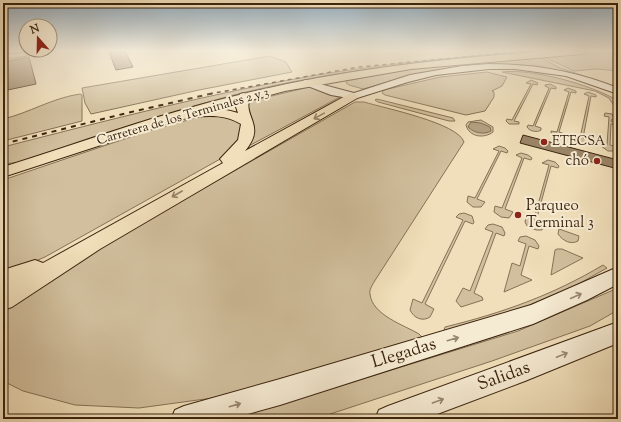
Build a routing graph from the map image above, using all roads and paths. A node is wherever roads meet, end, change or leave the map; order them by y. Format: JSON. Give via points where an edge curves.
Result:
{"nodes":[{"id":1,"x":382,"y":71,"type":"edge"},
{"id":2,"x":449,"y":71,"type":"edge"},
{"id":3,"x":478,"y":71,"type":"edge"},
{"id":4,"x":507,"y":71,"type":"edge"},
{"id":5,"x":551,"y":71,"type":"edge"},
{"id":6,"x":439,"y":72,"type":"junction"},
{"id":7,"x":356,"y":74,"type":"junction"},
{"id":8,"x":320,"y":80,"type":"junction"},
{"id":9,"x":305,"y":83,"type":"junction"},
{"id":10,"x":618,"y":91,"type":"edge"},
{"id":11,"x":357,"y":93,"type":"junction"},
{"id":12,"x":244,"y":97,"type":"junction"},
{"id":13,"x":618,"y":99,"type":"edge"},
{"id":14,"x":180,"y":116,"type":"junction"},
{"id":15,"x":247,"y":122,"type":"junction"},
{"id":16,"x":3,"y":172,"type":"edge"},
{"id":17,"x":211,"y":175,"type":"junction"},
{"id":18,"x":93,"y":243,"type":"junction"},
{"id":19,"x":618,"y":274,"type":"edge"},
{"id":20,"x":3,"y":280,"type":"edge"},
{"id":21,"x":3,"y":299,"type":"edge"},
{"id":22,"x":618,"y":332,"type":"edge"},
{"id":23,"x":184,"y":419,"type":"edge"},
{"id":24,"x":388,"y":419,"type":"edge"}],
"edges":[{"from":1,"to":7,"type":"main road","name":"Carretera de los Terminales 2 y 3"},
{"from":2,"to":6,"type":"main road"},
{"from":3,"to":6,"type":"main road"},
{"from":4,"to":13,"type":"main road","via":[[536,73],[581,83]]},
{"from":5,"to":10,"type":"main road","via":[[576,76]]},
{"from":6,"to":11,"type":"main road"},
{"from":7,"to":8,"type":"main road","name":"Carretera de los Terminales 2 y 3"},
{"from":7,"to":11,"type":"main road","via":[[347,77],[343,82]]},
{"from":8,"to":9,"type":"main road","name":"Carretera de los Terminales 2 y 3"},
{"from":8,"to":11,"type":"main road"},
{"from":9,"to":11,"type":"main road"},
{"from":9,"to":12,"type":"main road","name":"Carretera de los Terminales 2 y 3"},
{"from":11,"to":17,"type":"highway","one_way":true},
{"from":12,"to":14,"type":"main road","name":"Carretera de los Terminales 2 y 3"},
{"from":12,"to":15,"type":"highway","via":[[241,104]]},
{"from":14,"to":15,"type":"highway","via":[[221,112],[234,114]]},
{"from":14,"to":16,"type":"main road","name":"Carretera de los Terminales 2 y 3"},
{"from":15,"to":17,"type":"highway","via":[[249,134],[245,142]]},
{"from":17,"to":18,"type":"highway","one_way":true},
{"from":18,"to":20,"type":"highway","via":[[39,268]]},
{"from":18,"to":21,"type":"highway"},
{"from":23,"to":19,"type":"main road","name":"Llegadas","one_way":true,"via":[[533,314]]},
{"from":24,"to":22,"type":"main road","name":"Salidas","one_way":true}]}
